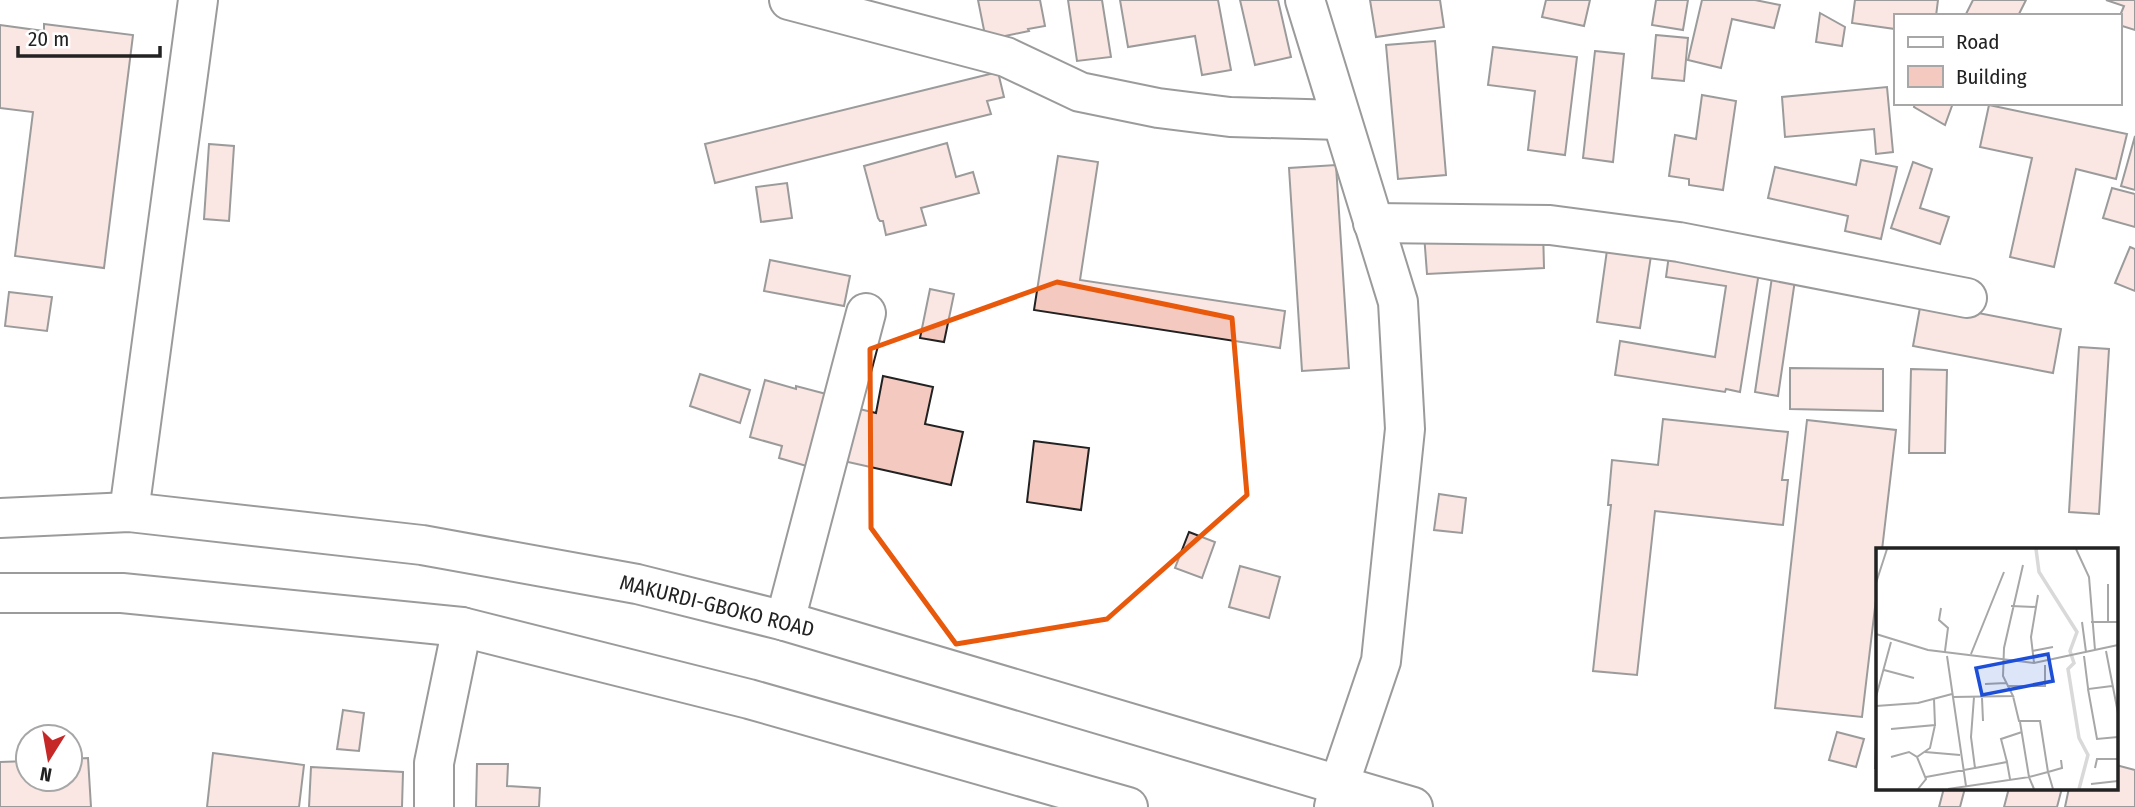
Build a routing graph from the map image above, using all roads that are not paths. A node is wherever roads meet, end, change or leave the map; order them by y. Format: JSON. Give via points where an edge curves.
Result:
{"nodes":[{"id":1,"x":198,"y":0,"type":"edge"},
{"id":2,"x":789,"y":0,"type":"edge"},
{"id":3,"x":1305,"y":0,"type":"edge"},
{"id":4,"x":1341,"y":120,"type":"junction"},
{"id":5,"x":1373,"y":223,"type":"junction"},
{"id":6,"x":1968,"y":298,"type":"dead end"},
{"id":7,"x":866,"y":313,"type":"dead end"},
{"id":8,"x":129,"y":512,"type":"junction"},
{"id":9,"x":0,"y":518,"type":"edge"},
{"id":10,"x":0,"y":593,"type":"edge"},
{"id":11,"x":785,"y":621,"type":"junction"},
{"id":12,"x":462,"y":627,"type":"junction"},
{"id":13,"x":1337,"y":796,"type":"edge"},
{"id":14,"x":434,"y":807,"type":"edge"},
{"id":15,"x":1128,"y":807,"type":"edge"},
{"id":16,"x":1413,"y":807,"type":"edge"}],
"edges":[{"from":1,"to":8,"type":"street"},
{"from":2,"to":4,"type":"street","via":[[1006,57],[1080,92],[1230,117]]},
{"from":3,"to":4,"type":"street"},
{"from":4,"to":5,"type":"street"},
{"from":5,"to":6,"type":"street","via":[[1563,227],[1679,242]]},
{"from":5,"to":13,"type":"street","via":[[1398,302],[1405,429],[1381,662]]},
{"from":7,"to":11,"type":"street"},
{"from":8,"to":9,"type":"street","name":"MAKURDI-GBOKO ROAD"},
{"from":8,"to":11,"type":"street","name":"MAKURDI-GBOKO ROAD","via":[[422,545],[637,584]]},
{"from":10,"to":12,"type":"street","via":[[122,593]]},
{"from":11,"to":13,"type":"street","name":"MAKURDI-GBOKO ROAD"},
{"from":12,"to":14,"type":"street","via":[[434,763]]},
{"from":12,"to":15,"type":"street","via":[[749,699]]},
{"from":13,"to":16,"type":"street","name":"MAKURDI-GBOKO ROAD"}]}
